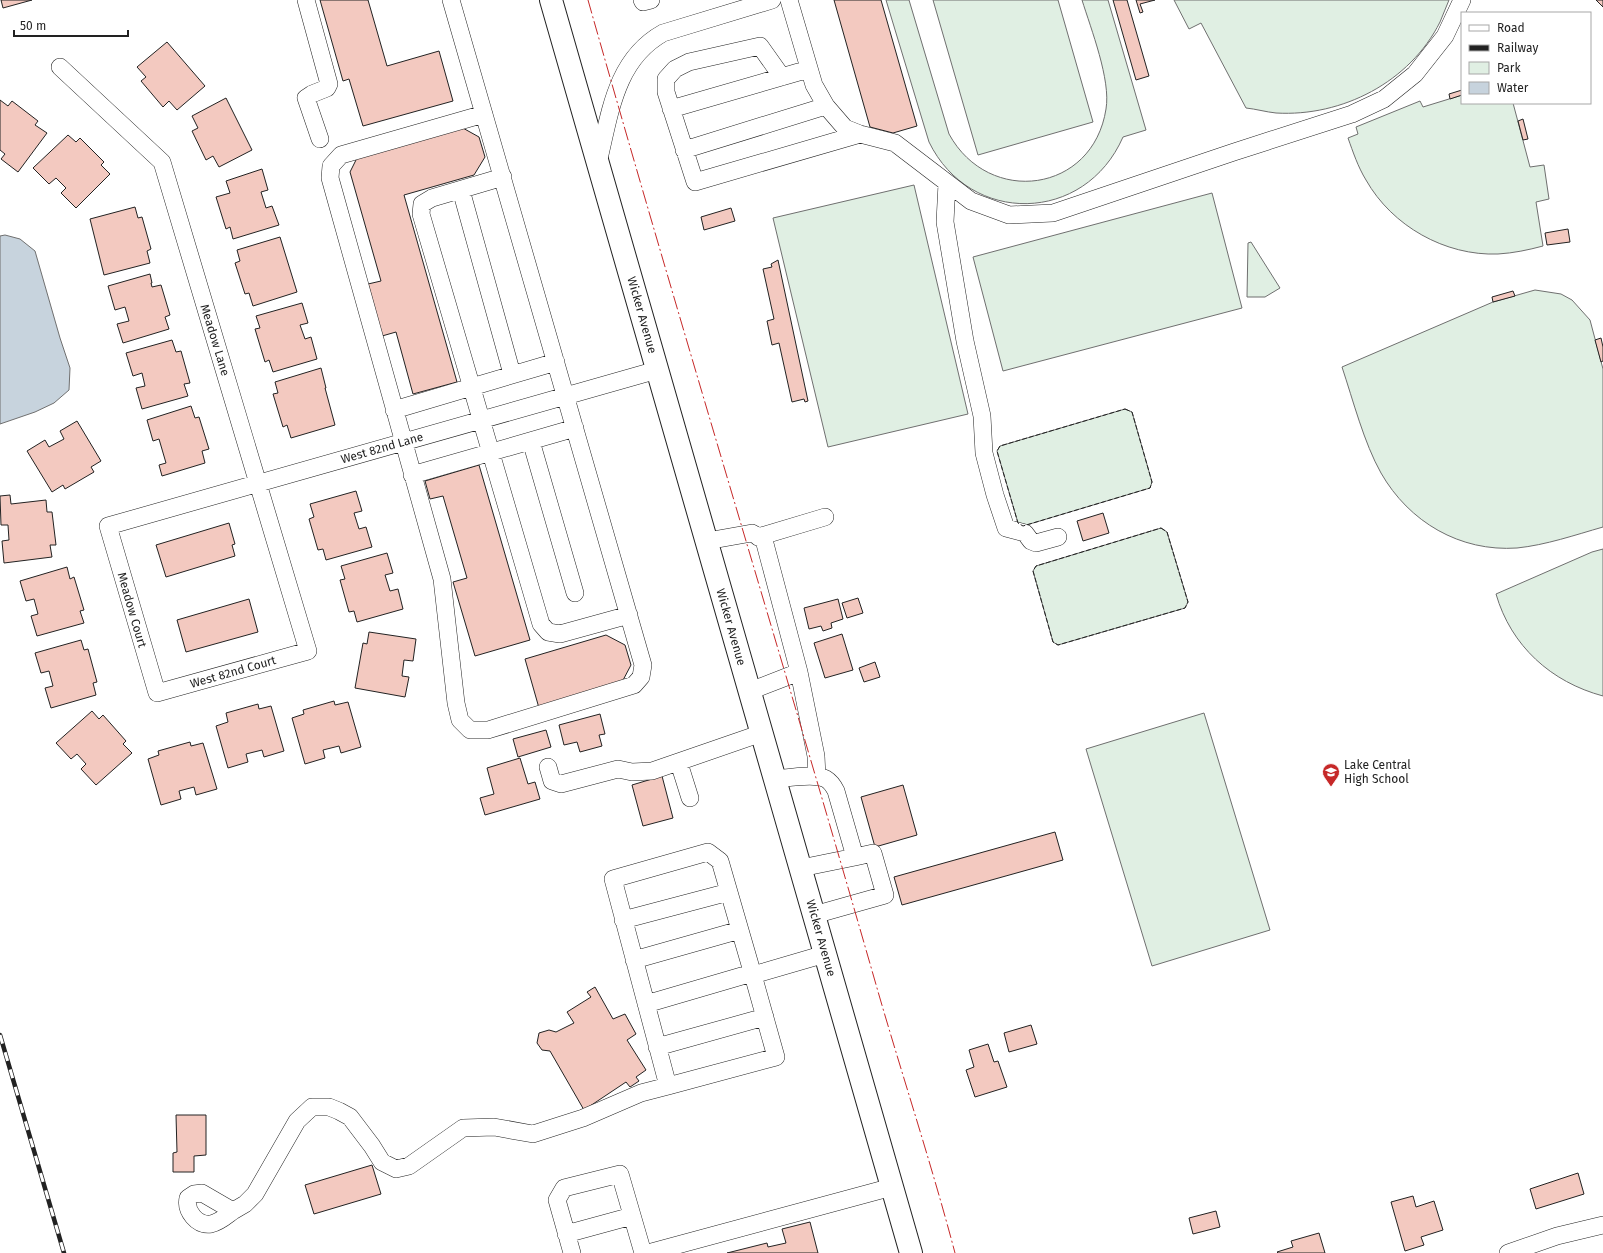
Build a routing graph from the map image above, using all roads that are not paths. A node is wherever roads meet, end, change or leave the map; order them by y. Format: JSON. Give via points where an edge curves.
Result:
{"nodes":[{"id":1,"x":306,"y":0,"type":"edge"},
{"id":2,"x":451,"y":0,"type":"edge"},
{"id":3,"x":551,"y":0,"type":"edge"},
{"id":4,"x":642,"y":0,"type":"edge"},
{"id":5,"x":651,"y":0,"type":"edge"},
{"id":6,"x":772,"y":0,"type":"edge"},
{"id":7,"x":788,"y":0,"type":"edge"},
{"id":8,"x":1462,"y":0,"type":"edge"},
{"id":9,"x":60,"y":67,"type":"dead end"},
{"id":10,"x":809,"y":69,"type":"junction"},
{"id":11,"x":782,"y":77,"type":"junction"},
{"id":12,"x":826,"y":106,"type":"junction"},
{"id":13,"x":671,"y":109,"type":"junction"},
{"id":14,"x":484,"y":114,"type":"junction"},
{"id":15,"x":860,"y":134,"type":"junction"},
{"id":16,"x":320,"y":139,"type":"dead end"},
{"id":17,"x":684,"y":150,"type":"junction"},
{"id":18,"x":598,"y":163,"type":"junction"},
{"id":19,"x":502,"y":177,"type":"junction"},
{"id":20,"x":947,"y":183,"type":"junction"},
{"id":21,"x":461,"y":190,"type":"junction"},
{"id":22,"x":556,"y":362,"type":"junction"},
{"id":23,"x":657,"y":370,"type":"junction"},
{"id":24,"x":512,"y":374,"type":"junction"},
{"id":25,"x":471,"y":386,"type":"junction"},
{"id":26,"x":565,"y":396,"type":"junction"},
{"id":27,"x":394,"y":410,"type":"junction"},
{"id":28,"x":480,"y":420,"type":"junction"},
{"id":29,"x":575,"y":428,"type":"junction"},
{"id":30,"x":531,"y":441,"type":"junction"},
{"id":31,"x":403,"y":442,"type":"junction"},
{"id":32,"x":490,"y":452,"type":"junction"},
{"id":33,"x":412,"y":475,"type":"junction"},
{"id":34,"x":258,"y":482,"type":"junction"},
{"id":35,"x":824,"y":517,"type":"dead end"},
{"id":36,"x":108,"y":526,"type":"joint"},
{"id":37,"x":758,"y":537,"type":"junction"},
{"id":38,"x":1058,"y":537,"type":"dead end"},
{"id":39,"x":707,"y":542,"type":"junction"},
{"id":40,"x":575,"y":593,"type":"dead end"},
{"id":41,"x":629,"y":615,"type":"junction"},
{"id":42,"x":308,"y":651,"type":"joint"},
{"id":43,"x":799,"y":672,"type":"junction"},
{"id":44,"x":750,"y":691,"type":"junction"},
{"id":45,"x":157,"y":693,"type":"joint"},
{"id":46,"x":762,"y":733,"type":"junction"},
{"id":47,"x":679,"y":763,"type":"junction"},
{"id":48,"x":548,"y":767,"type":"dead end"},
{"id":49,"x":817,"y":777,"type":"junction"},
{"id":50,"x":775,"y":779,"type":"junction"},
{"id":51,"x":690,"y":798,"type":"dead end"},
{"id":52,"x":855,"y":856,"type":"junction"},
{"id":53,"x":801,"y":868,"type":"junction"},
{"id":54,"x":729,"y":892,"type":"junction"},
{"id":55,"x":814,"y":915,"type":"junction"},
{"id":56,"x":624,"y":920,"type":"junction"},
{"id":57,"x":740,"y":930,"type":"junction"},
{"id":58,"x":825,"y":954,"type":"junction"},
{"id":59,"x":634,"y":960,"type":"junction"},
{"id":60,"x":752,"y":974,"type":"junction"},
{"id":61,"x":646,"y":1004,"type":"junction"},
{"id":62,"x":765,"y":1017,"type":"junction"},
{"id":63,"x":657,"y":1047,"type":"junction"},
{"id":64,"x":668,"y":1086,"type":"junction"},
{"id":65,"x":892,"y":1187,"type":"junction"},
{"id":66,"x":233,"y":1211,"type":"dead end"},
{"id":67,"x":632,"y":1216,"type":"junction"},
{"id":68,"x":1603,"y":1225,"type":"edge"},
{"id":69,"x":566,"y":1234,"type":"junction"},
{"id":70,"x":572,"y":1253,"type":"edge"},
{"id":71,"x":643,"y":1253,"type":"edge"},
{"id":72,"x":648,"y":1253,"type":"edge"},
{"id":73,"x":911,"y":1253,"type":"edge"},
{"id":74,"x":1508,"y":1253,"type":"edge"}],
"edges":[{"from":1,"to":16,"type":"street","via":[[329,84],[327,88],[306,98]]},
{"from":2,"to":14,"type":"street"},
{"from":3,"to":18,"type":"highway","name":"Wicker Avenue"},
{"from":4,"to":5,"type":"street"},
{"from":6,"to":18,"type":"street","via":[[663,33],[650,40],[634,57],[620,80]]},
{"from":7,"to":10,"type":"street"},
{"from":8,"to":20,"type":"street","via":[[1445,36],[1415,74],[1384,99],[1352,114],[1053,213],[1009,215],[971,201]]},
{"from":9,"to":34,"type":"street","name":"Meadow Lane","via":[[162,162]]},
{"from":10,"to":11,"type":"street"},
{"from":10,"to":12,"type":"street","via":[[814,85]]},
{"from":11,"to":13,"type":"street"},
{"from":11,"to":13,"type":"street","via":[[760,46],[689,62],[675,69],[666,79],[666,92]]},
{"from":12,"to":15,"type":"street","via":[[845,128]]},
{"from":12,"to":17,"type":"street"},
{"from":13,"to":17,"type":"street"},
{"from":14,"to":19,"type":"street"},
{"from":14,"to":27,"type":"street","via":[[341,155],[331,166],[330,178]]},
{"from":15,"to":17,"type":"street","via":[[695,182]]},
{"from":15,"to":20,"type":"street","via":[[895,143]]},
{"from":18,"to":23,"type":"highway","name":"Wicker Avenue"},
{"from":19,"to":21,"type":"street"},
{"from":19,"to":22,"type":"street"},
{"from":20,"to":38,"type":"street","via":[[945,222],[965,341],[982,416],[984,453],[995,494],[1006,528],[1025,533],[1036,543]]},
{"from":21,"to":24,"type":"street"},
{"from":21,"to":25,"type":"street","via":[[432,198],[422,204],[421,214]]},
{"from":22,"to":24,"type":"street"},
{"from":22,"to":26,"type":"street"},
{"from":23,"to":26,"type":"street","name":"West 82nd Lane"},
{"from":23,"to":39,"type":"highway","name":"Wicker Avenue"},
{"from":24,"to":25,"type":"street"},
{"from":25,"to":27,"type":"street"},
{"from":25,"to":28,"type":"street"},
{"from":26,"to":28,"type":"street","name":"West 82nd Lane"},
{"from":26,"to":29,"type":"street"},
{"from":27,"to":31,"type":"street"},
{"from":28,"to":31,"type":"street","name":"West 82nd Lane"},
{"from":28,"to":32,"type":"street"},
{"from":29,"to":30,"type":"street"},
{"from":29,"to":41,"type":"street"},
{"from":30,"to":32,"type":"street"},
{"from":30,"to":40,"type":"street"},
{"from":31,"to":33,"type":"street"},
{"from":31,"to":34,"type":"street","name":"West 82nd Lane"},
{"from":32,"to":33,"type":"street"},
{"from":32,"to":41,"type":"street","via":[[541,624],[548,632],[560,634]]},
{"from":33,"to":41,"type":"street","via":[[442,579],[456,703],[460,720],[470,730],[488,730],[634,685],[641,677],[644,665]]},
{"from":34,"to":36,"type":"street","name":"West 82nd Lane"},
{"from":34,"to":42,"type":"street","name":"Meadow Lane"},
{"from":35,"to":37,"type":"street"},
{"from":36,"to":45,"type":"street","name":"Meadow Court"},
{"from":37,"to":39,"type":"street","via":[[752,533]]},
{"from":37,"to":43,"type":"street","via":[[764,540]]},
{"from":39,"to":44,"type":"highway","name":"Wicker Avenue"},
{"from":42,"to":45,"type":"street","name":"West 82nd Court"},
{"from":43,"to":44,"type":"street"},
{"from":43,"to":49,"type":"street","via":[[816,756]]},
{"from":44,"to":46,"type":"highway","name":"Wicker Avenue"},
{"from":46,"to":47,"type":"street"},
{"from":46,"to":50,"type":"highway","name":"Wicker Avenue"},
{"from":47,"to":48,"type":"street","via":[[652,771],[632,772],[618,769],[561,784],[552,781]]},
{"from":47,"to":51,"type":"street"},
{"from":49,"to":50,"type":"street"},
{"from":49,"to":52,"type":"street","via":[[832,784],[836,791]]},
{"from":50,"to":53,"type":"highway","name":"Wicker Avenue"},
{"from":52,"to":53,"type":"street"},
{"from":52,"to":55,"type":"street","via":[[873,853],[885,895]]},
{"from":53,"to":55,"type":"highway","name":"Wicker Avenue"},
{"from":54,"to":56,"type":"street"},
{"from":54,"to":56,"type":"street","via":[[720,861],[708,852],[612,879]]},
{"from":54,"to":57,"type":"street"},
{"from":55,"to":58,"type":"highway","name":"Wicker Avenue"},
{"from":56,"to":59,"type":"street"},
{"from":57,"to":59,"type":"street"},
{"from":57,"to":60,"type":"street"},
{"from":58,"to":60,"type":"street"},
{"from":58,"to":65,"type":"highway","name":"Wicker Avenue"},
{"from":59,"to":61,"type":"street"},
{"from":60,"to":61,"type":"street"},
{"from":60,"to":62,"type":"street"},
{"from":61,"to":63,"type":"street"},
{"from":62,"to":63,"type":"street"},
{"from":62,"to":64,"type":"street","via":[[776,1057]]},
{"from":63,"to":64,"type":"street"},
{"from":64,"to":66,"type":"street","via":[[641,1093],[583,1118],[533,1134],[494,1127],[463,1128],[409,1166],[396,1169],[382,1162],[350,1117],[329,1107],[312,1107],[297,1121],[256,1194],[246,1204]]},
{"from":65,"to":72,"type":"street"},
{"from":65,"to":73,"type":"highway","name":"Wicker Avenue"},
{"from":67,"to":69,"type":"street"},
{"from":67,"to":69,"type":"street","via":[[620,1174],[564,1188],[557,1200]]},
{"from":67,"to":71,"type":"street"},
{"from":68,"to":74,"type":"street","via":[[1557,1236]]},
{"from":69,"to":70,"type":"street"}]}
